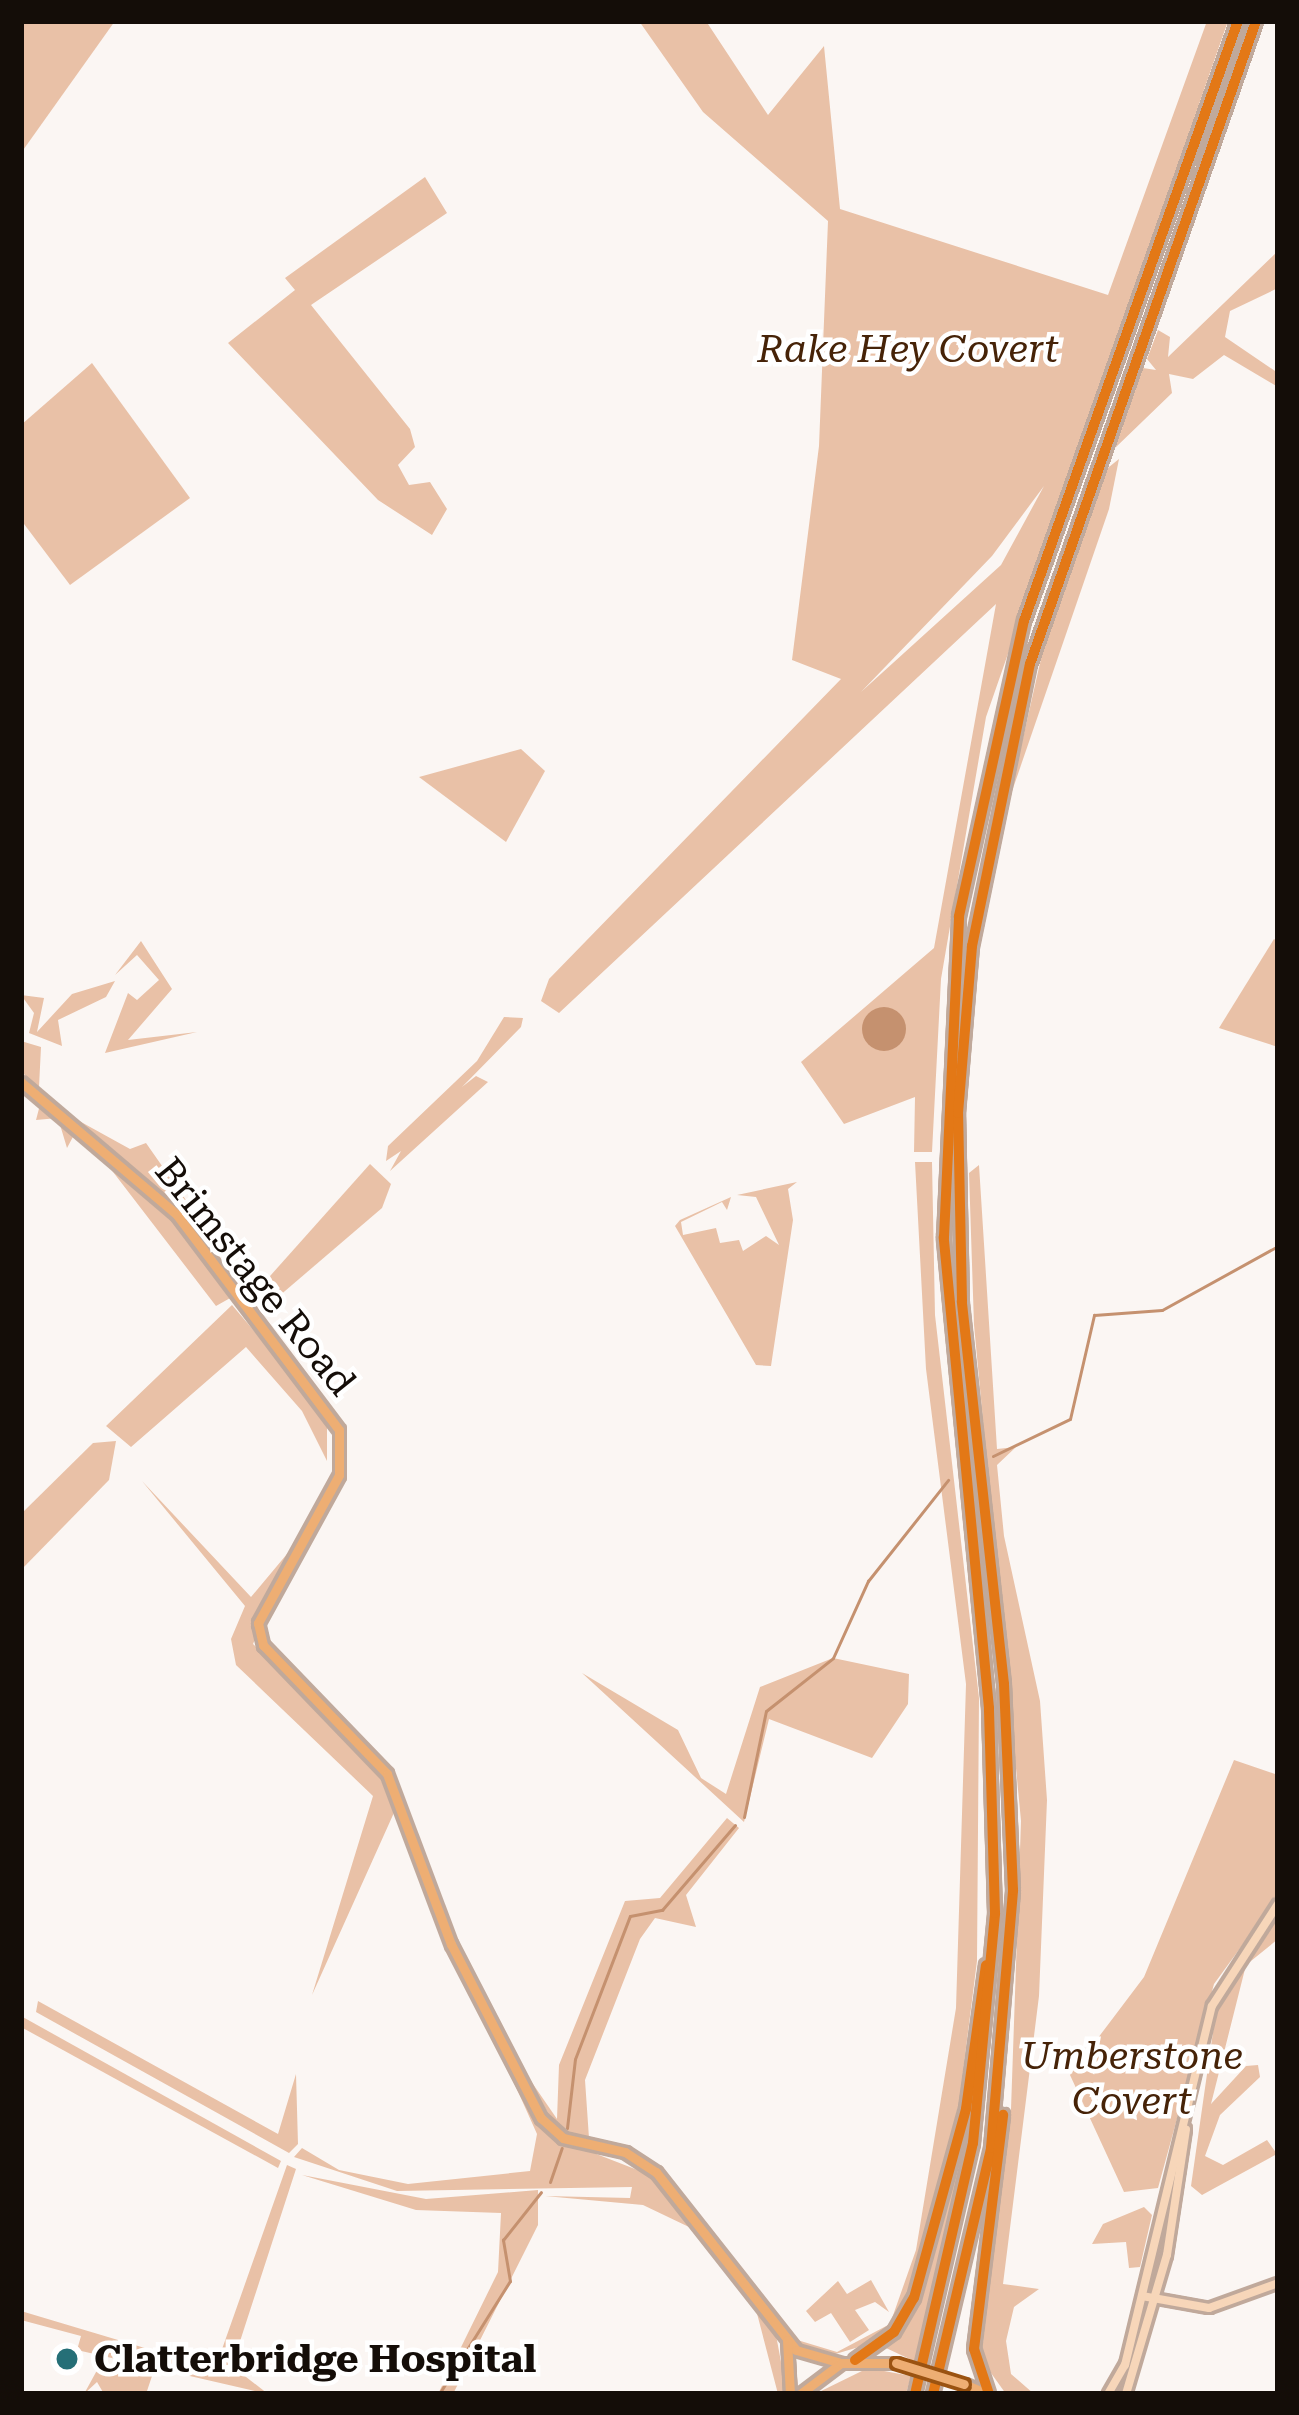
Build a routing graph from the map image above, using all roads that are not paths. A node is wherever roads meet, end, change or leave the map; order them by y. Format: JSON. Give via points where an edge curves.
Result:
{"nodes":[{"id":1,"x":1238,"y":21,"type":"edge"},
{"id":2,"x":1256,"y":21,"type":"edge"},
{"id":3,"x":21,"y":1082,"type":"edge"},
{"id":4,"x":1278,"y":1904,"type":"edge"},
{"id":5,"x":995,"y":1913,"type":"junction"},
{"id":6,"x":1005,"y":2028,"type":"junction"},
{"id":7,"x":1186,"y":2127,"type":"junction"},
{"id":8,"x":1278,"y":2283,"type":"edge"},
{"id":9,"x":1142,"y":2296,"type":"junction"},
{"id":10,"x":1155,"y":2301,"type":"junction"},
{"id":11,"x":787,"y":2340,"type":"junction"},
{"id":12,"x":855,"y":2360,"type":"junction"},
{"id":13,"x":841,"y":2363,"type":"junction"},
{"id":14,"x":790,"y":2394,"type":"edge"},
{"id":15,"x":800,"y":2394,"type":"edge"},
{"id":16,"x":915,"y":2394,"type":"edge"},
{"id":17,"x":933,"y":2394,"type":"edge"},
{"id":18,"x":988,"y":2394,"type":"edge"},
{"id":19,"x":1108,"y":2394,"type":"edge"},
{"id":20,"x":1126,"y":2394,"type":"edge"}],
"edges":[{"from":1,"to":5,"type":"highway","via":[[1006,681],[959,916],[943,1178],[989,1708]]},
{"from":2,"to":6,"type":"highway","via":[[1030,664],[988,839],[958,1179],[1012,1778]]},
{"from":3,"to":11,"type":"main road","name":"Brimstage Road","via":[[176,1215],[339,1430],[338,1475],[258,1623],[263,1645],[387,1774],[451,1944],[541,2118],[563,2138],[625,2152],[656,2172]]},
{"from":4,"to":7,"type":"main road","via":[[1222,1978]]},
{"from":5,"to":12,"type":"highway","via":[[966,2109],[914,2298],[894,2332]]},
{"from":5,"to":16,"type":"highway","via":[[973,2143]]},
{"from":6,"to":17,"type":"highway","via":[[977,2225]]},
{"from":6,"to":18,"type":"highway","via":[[974,2349]]},
{"from":7,"to":9,"type":"main road"},
{"from":7,"to":10,"type":"main road"},
{"from":8,"to":10,"type":"main road","via":[[1209,2308]]},
{"from":9,"to":10,"type":"main road"},
{"from":9,"to":19,"type":"main road"},
{"from":10,"to":20,"type":"main road"},
{"from":11,"to":13,"type":"main road","name":"Brimstage Road"},
{"from":11,"to":14,"type":"main road"},
{"from":12,"to":13,"type":"main road"},
{"from":12,"to":18,"type":"main road","bridge":true,"via":[[896,2363]]},
{"from":13,"to":15,"type":"main road"}]}
